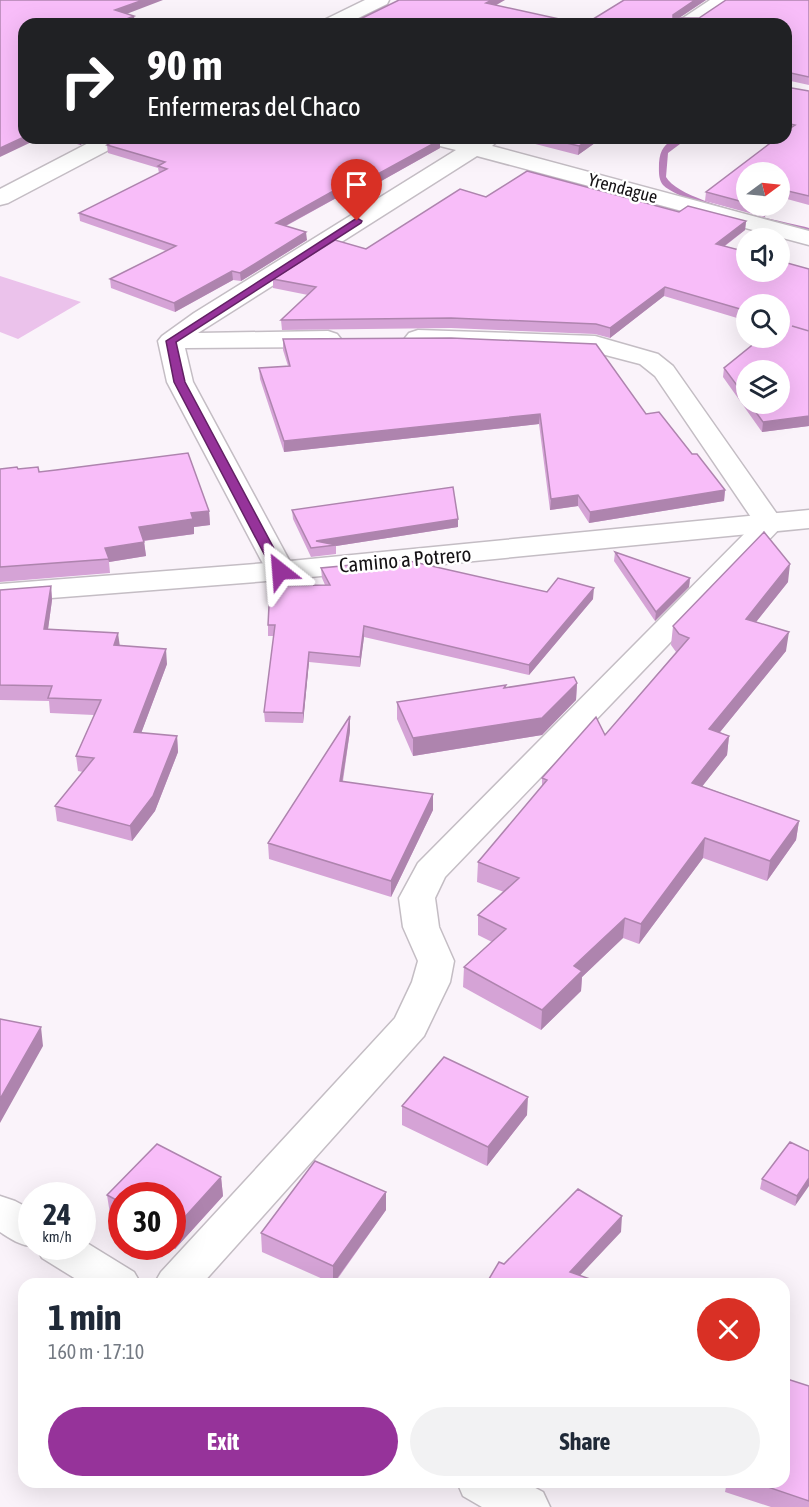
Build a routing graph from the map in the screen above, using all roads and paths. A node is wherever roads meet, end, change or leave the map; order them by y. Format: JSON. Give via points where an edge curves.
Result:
{"nodes":[{"id":1,"x":380,"y":0,"type":"edge"},
{"id":2,"x":723,"y":0,"type":"edge"},
{"id":3,"x":343,"y":18,"type":"edge"},
{"id":4,"x":694,"y":18,"type":"edge"},
{"id":5,"x":103,"y":144,"type":"edge"},
{"id":6,"x":480,"y":144,"type":"edge"},
{"id":7,"x":485,"y":144,"type":"edge"},
{"id":8,"x":0,"y":198,"type":"edge"},
{"id":9,"x":809,"y":238,"type":"edge"},
{"id":10,"x":358,"y":339,"type":"edge"},
{"id":11,"x":393,"y":339,"type":"edge"},
{"id":12,"x":171,"y":341,"type":"junction"},
{"id":13,"x":809,"y":519,"type":"edge"},
{"id":14,"x":770,"y":524,"type":"junction"},
{"id":15,"x":280,"y":571,"type":"junction"},
{"id":16,"x":0,"y":593,"type":"edge"},
{"id":17,"x":0,"y":1212,"type":"edge"},
{"id":18,"x":18,"y":1223,"type":"edge"},
{"id":19,"x":80,"y":1260,"type":"edge"},
{"id":20,"x":109,"y":1278,"type":"edge"},
{"id":21,"x":181,"y":1278,"type":"edge"},
{"id":22,"x":491,"y":1488,"type":"edge"},
{"id":23,"x":526,"y":1507,"type":"edge"}],
"edges":[{"from":1,"to":3,"type":"street"},
{"from":2,"to":4,"type":"street"},
{"from":5,"to":8,"type":"street"},
{"from":6,"to":12,"type":"street"},
{"from":7,"to":9,"type":"street","name":"Yrendague"},
{"from":10,"to":12,"type":"street"},
{"from":11,"to":14,"type":"street","via":[[595,344],[649,359],[664,371]]},
{"from":12,"to":15,"type":"street","via":[[180,382]]},
{"from":13,"to":14,"type":"street","name":"Camino a Potrero"},
{"from":14,"to":15,"type":"street","name":"Camino a Potrero"},
{"from":14,"to":21,"type":"street","via":[[430,871],[417,898],[421,927],[436,961],[431,982],[410,1026]]},
{"from":15,"to":16,"type":"street","name":"Camino a Potrero"},
{"from":17,"to":18,"type":"street"},
{"from":19,"to":20,"type":"street"},
{"from":22,"to":23,"type":"street"}]}
